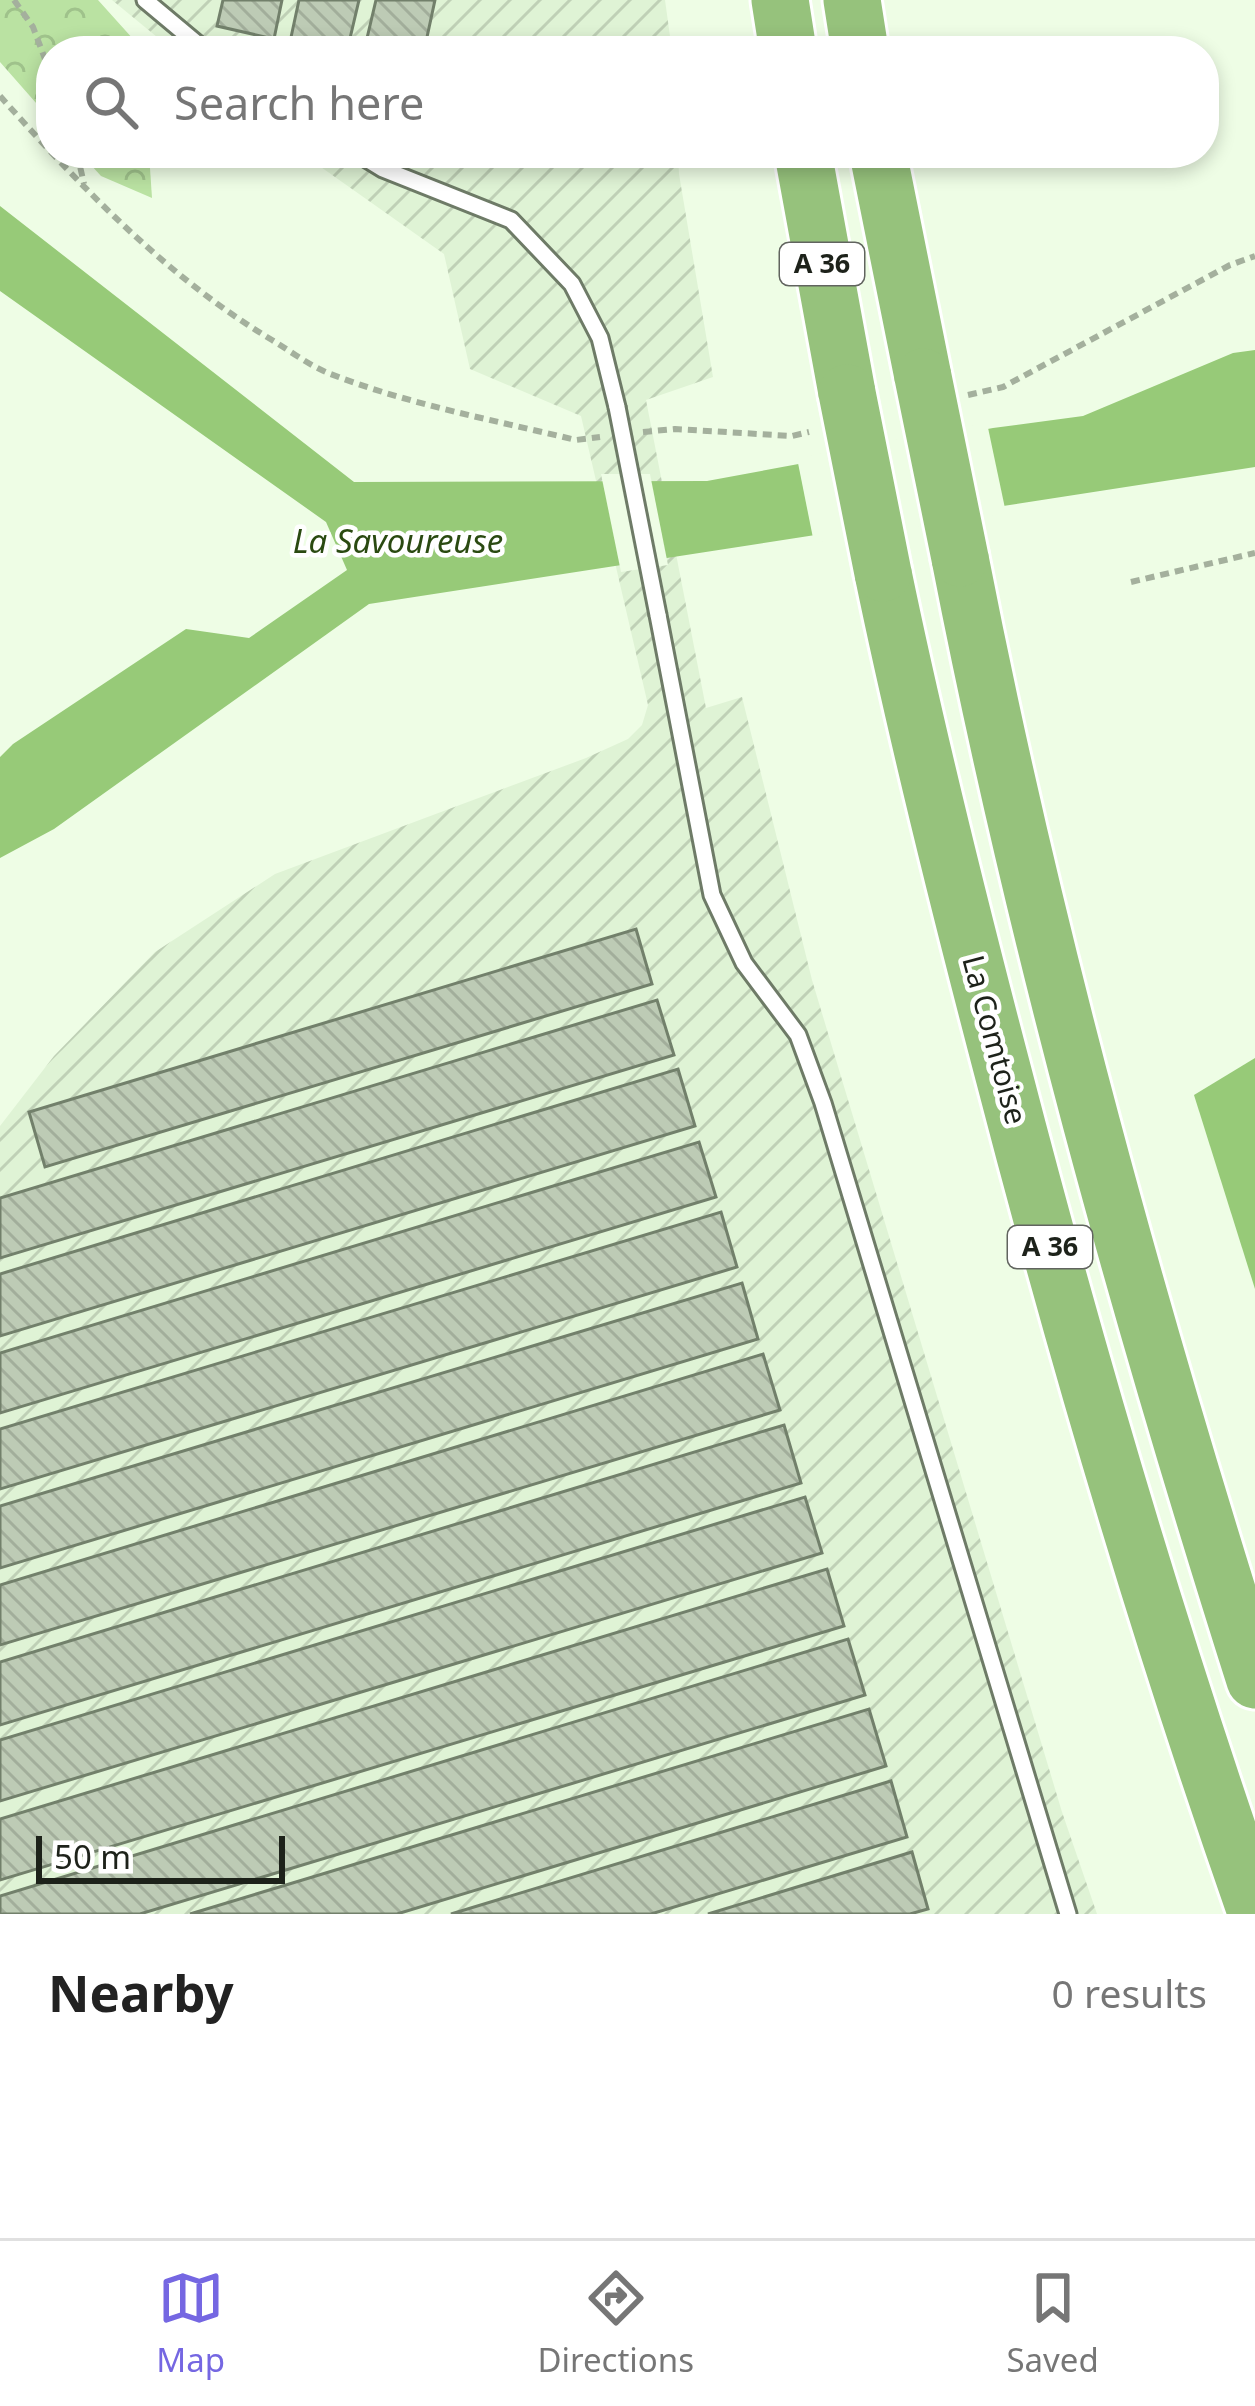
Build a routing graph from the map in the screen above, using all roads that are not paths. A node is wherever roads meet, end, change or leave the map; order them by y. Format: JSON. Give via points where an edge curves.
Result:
{"nodes":[{"id":1,"x":145,"y":0,"type":"edge"},
{"id":2,"x":781,"y":0,"type":"edge"},
{"id":3,"x":188,"y":36,"type":"edge"},
{"id":4,"x":786,"y":36,"type":"edge"},
{"id":5,"x":380,"y":168,"type":"edge"},
{"id":6,"x":806,"y":168,"type":"edge"},
{"id":7,"x":881,"y":168,"type":"edge"},
{"id":8,"x":1255,"y":1680,"type":"edge"},
{"id":9,"x":1255,"y":1910,"type":"edge"},
{"id":10,"x":1069,"y":1914,"type":"edge"}],
"edges":[{"from":1,"to":3,"type":"lane"},
{"from":2,"to":4,"type":"highway"},
{"from":5,"to":10,"type":"lane","bridge":true,"via":[[511,220],[572,284],[600,338],[712,896],[744,963],[798,1035],[823,1103]]},
{"from":6,"to":9,"type":"highway","name":"La Comtoise","number":"A 36","bridge":true,"via":[[914,724],[1063,1295]]},
{"from":7,"to":8,"type":"highway","number":"A 36","bridge":true,"via":[[999,752],[1078,1074]]}]}
